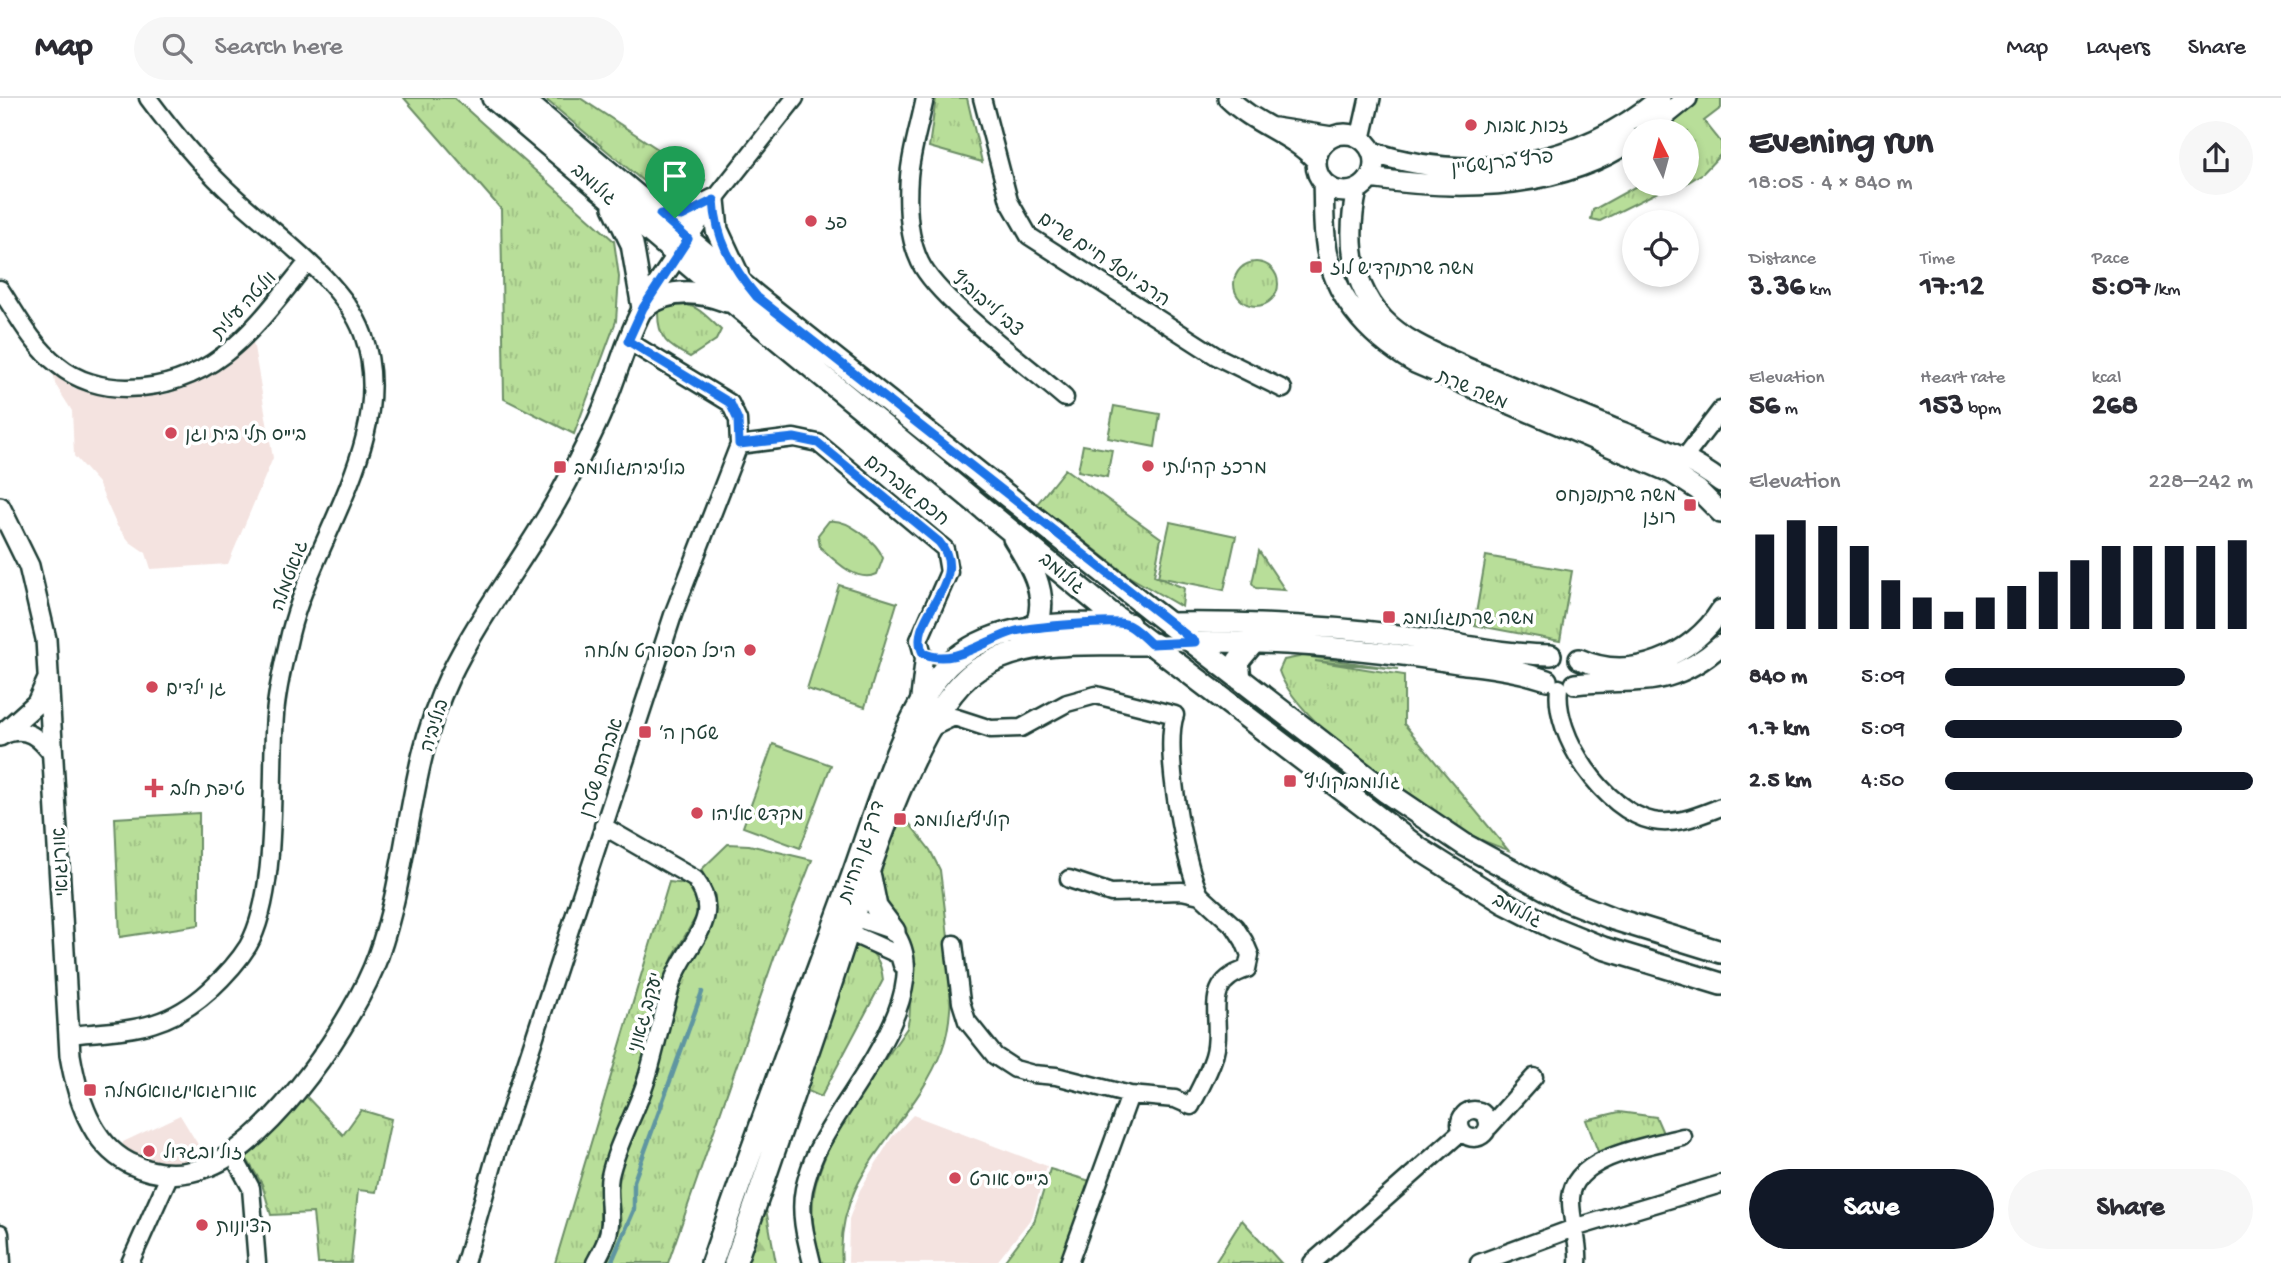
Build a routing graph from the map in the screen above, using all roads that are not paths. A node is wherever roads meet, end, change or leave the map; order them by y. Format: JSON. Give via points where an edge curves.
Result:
{"nodes":[{"id":1,"x":148,"y":98,"type":"edge"},
{"id":2,"x":493,"y":98,"type":"edge"},
{"id":3,"x":521,"y":98,"type":"edge"},
{"id":4,"x":794,"y":98,"type":"edge"},
{"id":5,"x":925,"y":98,"type":"edge"},
{"id":6,"x":982,"y":98,"type":"edge"},
{"id":7,"x":1228,"y":98,"type":"edge"},
{"id":8,"x":1363,"y":98,"type":"edge"},
{"id":9,"x":1370,"y":98,"type":"edge"},
{"id":10,"x":1660,"y":98,"type":"edge"},
{"id":11,"x":1687,"y":98,"type":"edge"},
{"id":12,"x":1661,"y":119,"type":"edge"},
{"id":13,"x":1261,"y":125,"type":"junction"},
{"id":14,"x":1352,"y":140,"type":"junction"},
{"id":15,"x":1622,"y":146,"type":"edge"},
{"id":16,"x":1316,"y":160,"type":"junction"},
{"id":17,"x":1323,"y":182,"type":"junction"},
{"id":18,"x":1364,"y":184,"type":"junction"},
{"id":19,"x":606,"y":193,"type":"junction"},
{"id":20,"x":714,"y":200,"type":"junction"},
{"id":21,"x":660,"y":214,"type":"junction"},
{"id":22,"x":683,"y":247,"type":"junction"},
{"id":23,"x":307,"y":263,"type":"junction"},
{"id":24,"x":0,"y":289,"type":"edge"},
{"id":25,"x":757,"y":297,"type":"junction"},
{"id":26,"x":735,"y":304,"type":"junction"},
{"id":27,"x":643,"y":308,"type":"junction"},
{"id":28,"x":628,"y":341,"type":"junction"},
{"id":29,"x":1283,"y":389,"type":"dead end"},
{"id":30,"x":1065,"y":398,"type":"dead end"},
{"id":31,"x":1721,"y":410,"type":"edge"},
{"id":32,"x":739,"y":444,"type":"junction"},
{"id":33,"x":1678,"y":465,"type":"junction"},
{"id":34,"x":1721,"y":482,"type":"edge"},
{"id":35,"x":0,"y":508,"type":"edge"},
{"id":36,"x":1721,"y":513,"type":"edge"},
{"id":37,"x":1006,"y":524,"type":"junction"},
{"id":38,"x":1721,"y":610,"type":"edge"},
{"id":39,"x":1126,"y":624,"type":"junction"},
{"id":40,"x":1169,"y":624,"type":"junction"},
{"id":41,"x":1028,"y":629,"type":"junction"},
{"id":42,"x":1195,"y":642,"type":"junction"},
{"id":43,"x":1253,"y":643,"type":"junction"},
{"id":44,"x":1151,"y":644,"type":"junction"},
{"id":45,"x":1721,"y":645,"type":"edge"},
{"id":46,"x":965,"y":652,"type":"junction"},
{"id":47,"x":923,"y":653,"type":"junction"},
{"id":48,"x":1551,"y":654,"type":"junction"},
{"id":49,"x":1579,"y":659,"type":"junction"},
{"id":50,"x":49,"y":675,"type":"junction"},
{"id":51,"x":1240,"y":679,"type":"junction"},
{"id":52,"x":962,"y":680,"type":"junction"},
{"id":53,"x":1560,"y":684,"type":"junction"},
{"id":54,"x":918,"y":710,"type":"junction"},
{"id":55,"x":969,"y":721,"type":"junction"},
{"id":56,"x":928,"y":732,"type":"junction"},
{"id":57,"x":0,"y":736,"type":"edge"},
{"id":58,"x":54,"y":757,"type":"junction"},
{"id":59,"x":1721,"y":807,"type":"edge"},
{"id":60,"x":603,"y":826,"type":"junction"},
{"id":61,"x":870,"y":873,"type":"junction"},
{"id":62,"x":1069,"y":878,"type":"dead end"},
{"id":63,"x":1200,"y":895,"type":"junction"},
{"id":64,"x":847,"y":921,"type":"junction"},
{"id":65,"x":894,"y":931,"type":"junction"},
{"id":66,"x":954,"y":944,"type":"dead end"},
{"id":67,"x":1721,"y":952,"type":"edge"},
{"id":68,"x":906,"y":974,"type":"junction"},
{"id":69,"x":1721,"y":984,"type":"edge"},
{"id":70,"x":69,"y":1035,"type":"junction"},
{"id":71,"x":1534,"y":1077,"type":"dead end"},
{"id":72,"x":1130,"y":1095,"type":"junction"},
{"id":73,"x":1489,"y":1127,"type":"junction"},
{"id":74,"x":1462,"y":1131,"type":"junction"},
{"id":75,"x":1683,"y":1137,"type":"dead end"},
{"id":76,"x":232,"y":1153,"type":"junction"},
{"id":77,"x":170,"y":1174,"type":"junction"},
{"id":78,"x":1721,"y":1184,"type":"edge"},
{"id":79,"x":1574,"y":1228,"type":"junction"},
{"id":80,"x":0,"y":1233,"type":"edge"},
{"id":81,"x":2,"y":1263,"type":"edge"},
{"id":82,"x":130,"y":1263,"type":"edge"},
{"id":83,"x":257,"y":1263,"type":"edge"},
{"id":84,"x":465,"y":1263,"type":"edge"},
{"id":85,"x":596,"y":1263,"type":"edge"},
{"id":86,"x":712,"y":1263,"type":"edge"},
{"id":87,"x":735,"y":1263,"type":"edge"},
{"id":88,"x":812,"y":1263,"type":"edge"},
{"id":89,"x":1069,"y":1263,"type":"edge"},
{"id":90,"x":1312,"y":1263,"type":"edge"},
{"id":91,"x":1479,"y":1263,"type":"edge"},
{"id":92,"x":1578,"y":1263,"type":"edge"}],
"edges":[{"from":1,"to":23,"type":"street","name":"גואטמלה","via":[[221,184]]},
{"from":2,"to":19,"type":"main road","name":"גולומב"},
{"from":3,"to":21,"type":"main road","name":"גולומב"},
{"from":4,"to":20,"type":"street"},
{"from":5,"to":30,"type":"street","name":"צבי לייבוביץ","via":[[909,174],[910,225],[919,261],[937,288]]},
{"from":6,"to":29,"type":"street","name":"הרב יוסף חיים שרים","via":[[1009,201],[1029,236],[1216,356]]},
{"from":7,"to":13,"type":"street"},
{"from":8,"to":14,"type":"street"},
{"from":9,"to":14,"type":"street"},
{"from":10,"to":14,"type":"street","name":"פרץ ברנשטיין","via":[[1612,134],[1534,161],[1441,169],[1405,163]]},
{"from":11,"to":12,"type":"street"},
{"from":13,"to":14,"type":"street","name":"פרץ ברנשטיין"},
{"from":13,"to":16,"type":"street"},
{"from":14,"to":16,"type":"street","via":[[1321,146]]},
{"from":14,"to":18,"type":"street","via":[[1374,164]]},
{"from":15,"to":18,"type":"street","name":"פרץ ברנשטיין","via":[[1592,162],[1525,180],[1440,186]]},
{"from":16,"to":17,"type":"street"},
{"from":17,"to":18,"type":"street","via":[[1341,192]]},
{"from":17,"to":33,"type":"street","name":"משה שרת","via":[[1329,260],[1352,309],[1383,344],[1415,363]]},
{"from":18,"to":33,"type":"street","name":"משה שרת","via":[[1351,242],[1356,272],[1369,299],[1395,330],[1420,346]]},
{"from":19,"to":22,"type":"main road","name":"גולומב"},
{"from":19,"to":27,"type":"main road","via":[[632,244]]},
{"from":20,"to":21,"type":"main road","via":[[682,216]]},
{"from":20,"to":22,"type":"street"},
{"from":20,"to":25,"type":"main road","via":[[723,246]]},
{"from":21,"to":22,"type":"main road","name":"גולומב"},
{"from":22,"to":25,"type":"main road","name":"גולומב"},
{"from":22,"to":26,"type":"main road","name":"גולומב"},
{"from":22,"to":27,"type":"street","name":"בוליביה"},
{"from":23,"to":24,"type":"street","name":"וולטה עילית","via":[[257,325],[217,361],[181,380],[140,387],[94,384],[57,365]]},
{"from":23,"to":70,"type":"street","name":"גואטמלה","via":[[345,298],[363,333],[371,375],[370,417],[359,456],[299,601],[285,657],[275,716],[265,889],[257,927],[243,953],[217,983],[173,1018],[138,1028]]},
{"from":25,"to":40,"type":"main road","name":"גולומב"},
{"from":26,"to":27,"type":"main road","via":[[686,292],[657,298]]},
{"from":26,"to":37,"type":"main road","name":"גולומב"},
{"from":27,"to":28,"type":"street","name":"בוליביה"},
{"from":28,"to":32,"type":"street","via":[[730,403],[738,420]]},
{"from":28,"to":76,"type":"street","name":"בוליביה","via":[[597,424],[560,494],[447,682],[421,759],[386,933],[359,999],[320,1059],[278,1110]]},
{"from":31,"to":33,"type":"street"},
{"from":32,"to":47,"type":"street","name":"חכם אברהם","via":[[794,438],[818,443],[939,542],[948,556],[949,572],[920,633]]},
{"from":32,"to":60,"type":"street","name":"אברהם שטרן","via":[[674,612]]},
{"from":33,"to":34,"type":"street","name":"משה שרת"},
{"from":33,"to":36,"type":"street","name":"משה שרת"},
{"from":35,"to":50,"type":"street","name":"אורוגואי","via":[[35,586]]},
{"from":37,"to":39,"type":"main road","name":"גולומב"},
{"from":37,"to":41,"type":"main road","via":[[1033,571],[1040,594],[1040,614]]},
{"from":38,"to":49,"type":"street","via":[[1709,628],[1670,658],[1627,666],[1594,665]]},
{"from":39,"to":40,"type":"main road","name":"דרך גן החיות"},
{"from":39,"to":41,"type":"main road","name":"דרך גן החיות"},
{"from":39,"to":44,"type":"main road","name":"גולומב"},
{"from":40,"to":42,"type":"main road","name":"גולומב"},
{"from":40,"to":48,"type":"street","via":[[1303,625]]},
{"from":41,"to":46,"type":"main road","name":"דרך גן החיות"},
{"from":42,"to":43,"type":"street"},
{"from":42,"to":44,"type":"main road"},
{"from":42,"to":51,"type":"main road","name":"גולומב"},
{"from":43,"to":51,"type":"main road","via":[[1238,661]]},
{"from":43,"to":53,"type":"street","via":[[1417,656],[1512,671]]},
{"from":44,"to":52,"type":"main road","name":"דרך גן החיות","via":[[1020,650]]},
{"from":44,"to":69,"type":"main road","name":"גולומב","via":[[1421,850],[1505,903],[1604,948]]},
{"from":45,"to":53,"type":"street","via":[[1693,665],[1658,679]]},
{"from":46,"to":47,"type":"street","via":[[936,657]]},
{"from":46,"to":54,"type":"main road","name":"דרך גן החיות","via":[[944,669]]},
{"from":47,"to":54,"type":"street","name":"חכם אברהם"},
{"from":48,"to":49,"type":"street","via":[[1567,650]]},
{"from":48,"to":53,"type":"street","via":[[1544,665]]},
{"from":49,"to":53,"type":"street","via":[[1581,674]]},
{"from":50,"to":57,"type":"street","via":[[37,703]]},
{"from":50,"to":58,"type":"street","name":"אורוגואי"},
{"from":51,"to":67,"type":"main road","name":"גולומב","via":[[1385,791],[1493,862],[1614,919]]},
{"from":52,"to":55,"type":"street"},
{"from":52,"to":56,"type":"main road","name":"דרך גן החיות"},
{"from":53,"to":59,"type":"street","via":[[1558,709],[1569,739],[1604,791],[1622,807],[1655,822],[1696,817]]},
{"from":54,"to":64,"type":"main road","name":"דרך גן החיות","via":[[879,796]]},
{"from":55,"to":56,"type":"street","via":[[947,718]]},
{"from":55,"to":63,"type":"street","via":[[991,729],[1021,729],[1067,703],[1096,695],[1175,715],[1170,728],[1180,827]]},
{"from":56,"to":61,"type":"main road","name":"דרך גן החיות"},
{"from":57,"to":58,"type":"street","via":[[13,730],[31,733]]},
{"from":58,"to":70,"type":"street","name":"אורוגואי"},
{"from":60,"to":84,"type":"street","name":"אברהם שטרן"},
{"from":60,"to":85,"type":"street","name":"יעקב גאוני","via":[[695,879],[708,905],[702,930],[673,981],[647,1080],[615,1159],[608,1239]]},
{"from":61,"to":64,"type":"main road","name":"דרך גן החיות"},
{"from":61,"to":65,"type":"main road","via":[[876,907]]},
{"from":62,"to":63,"type":"street","via":[[1111,893],[1182,891]]},
{"from":63,"to":72,"type":"street","via":[[1244,941],[1250,955],[1247,969],[1224,981],[1216,996],[1219,1033],[1214,1057],[1191,1106],[1175,1099]]},
{"from":64,"to":65,"type":"street"},
{"from":64,"to":68,"type":"street","via":[[870,943],[899,956]]},
{"from":64,"to":86,"type":"main road","name":"דרך גן החיות"},
{"from":64,"to":87,"type":"main road","name":"דרך גן החיות"},
{"from":65,"to":68,"type":"street"},
{"from":66,"to":72,"type":"street","via":[[967,1021],[995,1056],[1024,1072]]},
{"from":68,"to":88,"type":"street","via":[[892,1025],[874,1062],[816,1153],[804,1191],[802,1218]]},
{"from":70,"to":77,"type":"street","name":"אורוגואי","via":[[80,1097],[106,1144],[139,1168]]},
{"from":71,"to":73,"type":"street"},
{"from":72,"to":89,"type":"street"},
{"from":73,"to":74,"type":"street","via":[[1475,1139]]},
{"from":73,"to":74,"type":"street","via":[[1486,1116],[1474,1110],[1462,1117]]},
{"from":74,"to":90,"type":"street"},
{"from":75,"to":79,"type":"street","via":[[1594,1163],[1580,1173],[1572,1186]]},
{"from":76,"to":77,"type":"street","name":"בוליביה","via":[[211,1166]]},
{"from":76,"to":83,"type":"street","via":[[251,1188]]},
{"from":77,"to":82,"type":"street"},
{"from":78,"to":79,"type":"street"},
{"from":79,"to":91,"type":"street"},
{"from":79,"to":92,"type":"street"},
{"from":80,"to":81,"type":"street"}]}
